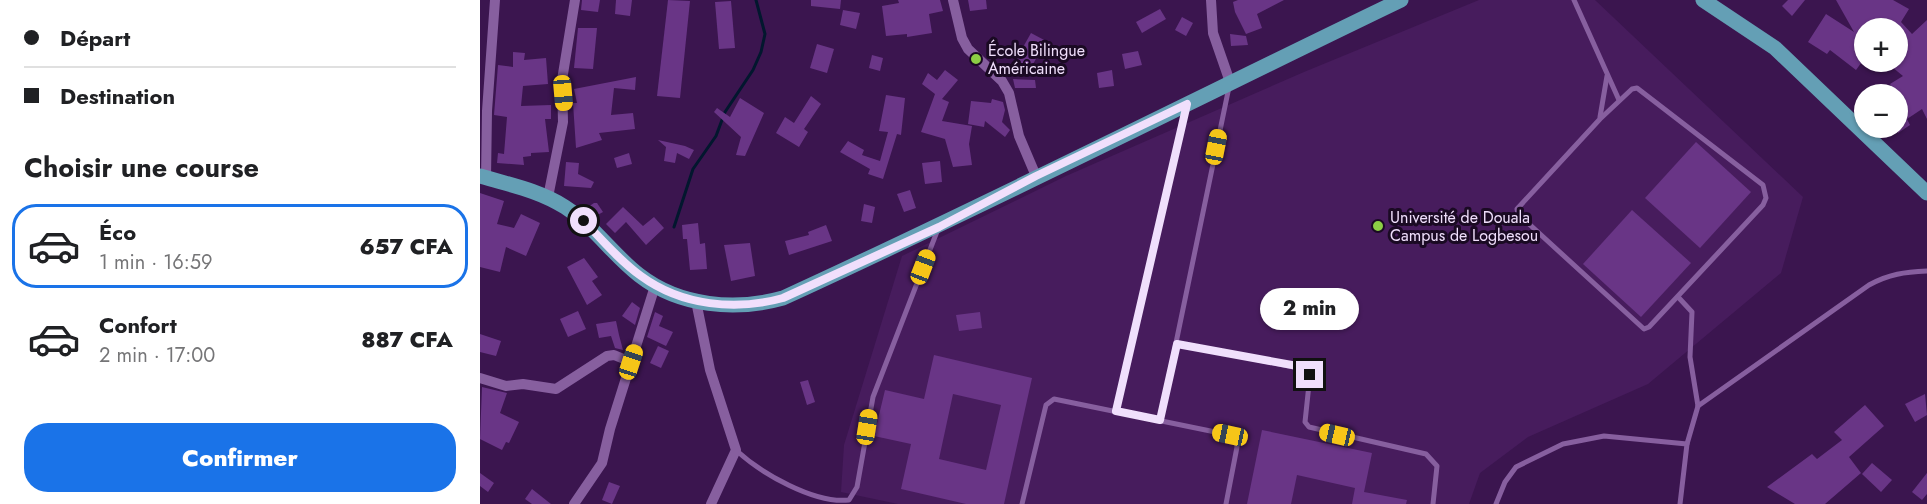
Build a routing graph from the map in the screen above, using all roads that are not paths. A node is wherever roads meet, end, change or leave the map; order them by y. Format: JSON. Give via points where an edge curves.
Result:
{"nodes":[{"id":1,"x":495,"y":0,"type":"edge"},
{"id":2,"x":575,"y":0,"type":"edge"},
{"id":3,"x":953,"y":0,"type":"edge"},
{"id":4,"x":1211,"y":0,"type":"edge"},
{"id":5,"x":1401,"y":0,"type":"edge"},
{"id":6,"x":1574,"y":0,"type":"edge"},
{"id":7,"x":1702,"y":0,"type":"edge"},
{"id":8,"x":1607,"y":76,"type":"junction"},
{"id":9,"x":1230,"y":82,"type":"junction"},
{"id":10,"x":1619,"y":100,"type":"junction"},
{"id":11,"x":1187,"y":104,"type":"junction"},
{"id":12,"x":1600,"y":119,"type":"junction"},
{"id":13,"x":1036,"y":176,"type":"junction"},
{"id":14,"x":483,"y":177,"type":"edge"},
{"id":15,"x":1927,"y":193,"type":"edge"},
{"id":16,"x":548,"y":197,"type":"junction"},
{"id":17,"x":939,"y":227,"type":"junction"},
{"id":18,"x":1927,"y":271,"type":"edge"},
{"id":19,"x":655,"y":286,"type":"junction"},
{"id":20,"x":1679,"y":298,"type":"junction"},
{"id":21,"x":696,"y":301,"type":"junction"},
{"id":22,"x":1177,"y":344,"type":"junction"},
{"id":23,"x":631,"y":362,"type":"junction"},
{"id":24,"x":480,"y":378,"type":"edge"},
{"id":25,"x":1698,"y":406,"type":"junction"},
{"id":26,"x":1116,"y":411,"type":"junction"},
{"id":27,"x":1160,"y":420,"type":"junction"},
{"id":28,"x":1687,"y":444,"type":"junction"},
{"id":29,"x":736,"y":450,"type":"junction"},
{"id":30,"x":574,"y":504,"type":"edge"},
{"id":31,"x":711,"y":504,"type":"edge"},
{"id":32,"x":1022,"y":504,"type":"edge"},
{"id":33,"x":1226,"y":504,"type":"edge"},
{"id":34,"x":1433,"y":504,"type":"edge"},
{"id":35,"x":1496,"y":504,"type":"edge"},
{"id":36,"x":1680,"y":504,"type":"edge"}],
"edges":[{"from":1,"to":14,"type":"street"},
{"from":2,"to":16,"type":"street","via":[[562,80],[563,122]]},
{"from":3,"to":13,"type":"street","via":[[968,49],[1010,93],[1021,143]]},
{"from":4,"to":9,"type":"street","via":[[1213,33]]},
{"from":5,"to":9,"type":"main road"},
{"from":6,"to":8,"type":"lane"},
{"from":7,"to":15,"type":"main road","via":[[1775,48]]},
{"from":8,"to":10,"type":"lane"},
{"from":8,"to":12,"type":"lane"},
{"from":9,"to":11,"type":"main road"},
{"from":9,"to":22,"type":"lane"},
{"from":10,"to":12,"type":"lane"},
{"from":10,"to":20,"type":"lane","via":[[1632,88],[1641,89],[1763,185],[1763,205]]},
{"from":11,"to":13,"type":"main road"},
{"from":11,"to":26,"type":"lane"},
{"from":12,"to":20,"type":"lane","via":[[1520,205],[1518,214],[1639,326],[1649,327]]},
{"from":13,"to":17,"type":"main road"},
{"from":14,"to":16,"type":"main road"},
{"from":16,"to":19,"type":"main road","via":[[584,221],[626,264]]},
{"from":17,"to":21,"type":"main road","via":[[783,298],[740,306]]},
{"from":17,"to":29,"type":"lane","via":[[873,397],[857,487],[849,500],[834,504],[796,494],[768,479]]},
{"from":18,"to":25,"type":"lane","via":[[1902,272],[1869,285]]},
{"from":19,"to":21,"type":"main road"},
{"from":19,"to":23,"type":"street"},
{"from":20,"to":25,"type":"lane","via":[[1692,312],[1690,357]]},
{"from":21,"to":29,"type":"street","via":[[710,370]]},
{"from":22,"to":27,"type":"lane"},
{"from":22,"to":34,"type":"lane","via":[[1308,370],[1305,422],[1309,427],[1426,454],[1437,466]]},
{"from":23,"to":24,"type":"street","via":[[607,356],[556,389],[524,384],[506,386]]},
{"from":23,"to":30,"type":"street","via":[[600,470]]},
{"from":25,"to":28,"type":"lane"},
{"from":26,"to":27,"type":"lane"},
{"from":26,"to":32,"type":"lane","via":[[1050,401]]},
{"from":27,"to":33,"type":"lane","via":[[1230,435],[1236,440]]},
{"from":28,"to":35,"type":"lane","via":[[1604,436],[1563,444],[1516,467]]},
{"from":28,"to":36,"type":"lane"},
{"from":29,"to":31,"type":"street"}]}
